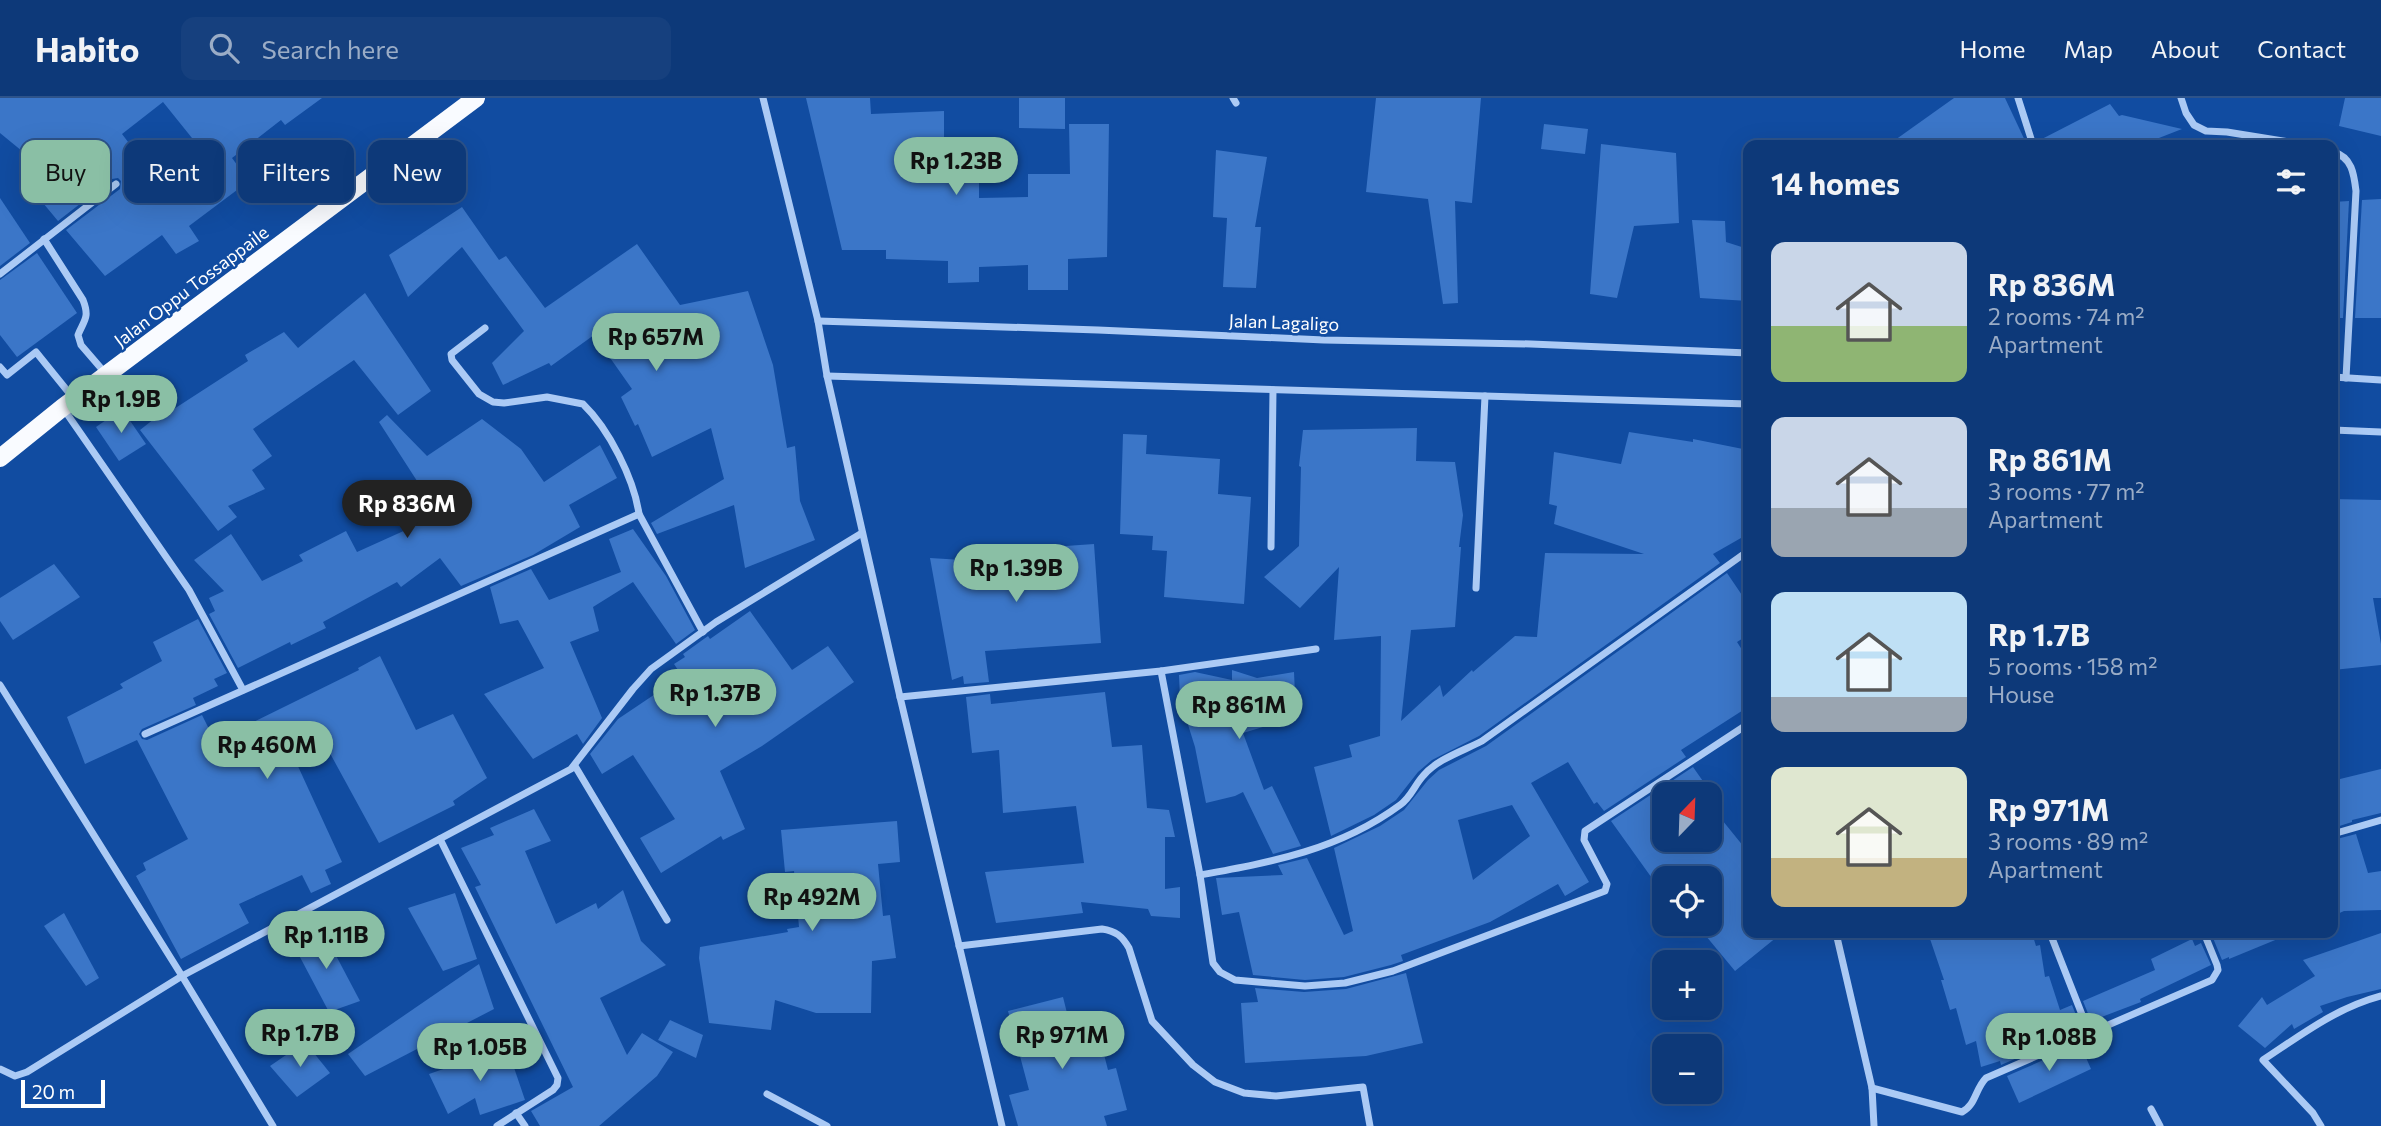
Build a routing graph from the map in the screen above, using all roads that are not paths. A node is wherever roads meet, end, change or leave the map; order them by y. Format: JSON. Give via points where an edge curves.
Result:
{"nodes":[{"id":1,"x":476,"y":98,"type":"edge"},
{"id":2,"x":764,"y":98,"type":"edge"},
{"id":3,"x":2018,"y":98,"type":"edge"},
{"id":4,"x":2181,"y":98,"type":"edge"},
{"id":5,"x":2031,"y":140,"type":"edge"},
{"id":6,"x":2283,"y":140,"type":"edge"},
{"id":7,"x":2338,"y":153,"type":"edge"},
{"id":8,"x":116,"y":184,"type":"dead end"},
{"id":9,"x":44,"y":239,"type":"junction"},
{"id":10,"x":0,"y":274,"type":"edge"},
{"id":11,"x":818,"y":321,"type":"junction"},
{"id":12,"x":485,"y":328,"type":"dead end"},
{"id":13,"x":1743,"y":353,"type":"edge"},
{"id":14,"x":0,"y":367,"type":"edge"},
{"id":15,"x":107,"y":375,"type":"junction"},
{"id":16,"x":827,"y":376,"type":"junction"},
{"id":17,"x":2338,"y":377,"type":"edge"},
{"id":18,"x":2346,"y":378,"type":"junction"},
{"id":19,"x":2381,"y":380,"type":"edge"},
{"id":20,"x":1273,"y":390,"type":"junction"},
{"id":21,"x":1485,"y":396,"type":"junction"},
{"id":22,"x":68,"y":403,"type":"junction"},
{"id":23,"x":1743,"y":404,"type":"edge"},
{"id":24,"x":2338,"y":430,"type":"edge"},
{"id":25,"x":2381,"y":432,"type":"edge"},
{"id":26,"x":0,"y":458,"type":"edge"},
{"id":27,"x":639,"y":514,"type":"junction"},
{"id":28,"x":862,"y":533,"type":"junction"},
{"id":29,"x":1271,"y":547,"type":"dead end"},
{"id":30,"x":1743,"y":555,"type":"edge"},
{"id":31,"x":1476,"y":588,"type":"dead end"},
{"id":32,"x":703,"y":632,"type":"junction"},
{"id":33,"x":1316,"y":649,"type":"dead end"},
{"id":34,"x":1161,"y":671,"type":"junction"},
{"id":35,"x":0,"y":685,"type":"edge"},
{"id":36,"x":243,"y":690,"type":"junction"},
{"id":37,"x":900,"y":697,"type":"junction"},
{"id":38,"x":1743,"y":727,"type":"edge"},
{"id":39,"x":145,"y":734,"type":"dead end"},
{"id":40,"x":575,"y":766,"type":"junction"},
{"id":41,"x":2381,"y":820,"type":"edge"},
{"id":42,"x":2338,"y":833,"type":"edge"},
{"id":43,"x":440,"y":839,"type":"junction"},
{"id":44,"x":1200,"y":875,"type":"junction"},
{"id":45,"x":667,"y":920,"type":"dead end"},
{"id":46,"x":1837,"y":938,"type":"edge"},
{"id":47,"x":2052,"y":938,"type":"edge"},
{"id":48,"x":2206,"y":938,"type":"edge"},
{"id":49,"x":959,"y":946,"type":"junction"},
{"id":50,"x":183,"y":976,"type":"junction"},
{"id":51,"x":2381,"y":996,"type":"edge"},
{"id":52,"x":2090,"y":1035,"type":"junction"},
{"id":53,"x":0,"y":1069,"type":"edge"},
{"id":54,"x":1872,"y":1088,"type":"junction"},
{"id":55,"x":767,"y":1094,"type":"dead end"},
{"id":56,"x":2151,"y":1109,"type":"dead end"},
{"id":57,"x":516,"y":1113,"type":"junction"},
{"id":58,"x":273,"y":1126,"type":"edge"},
{"id":59,"x":497,"y":1126,"type":"edge"},
{"id":60,"x":525,"y":1126,"type":"edge"},
{"id":61,"x":827,"y":1126,"type":"edge"},
{"id":62,"x":1002,"y":1126,"type":"edge"},
{"id":63,"x":1370,"y":1126,"type":"edge"},
{"id":64,"x":1874,"y":1126,"type":"edge"},
{"id":65,"x":2160,"y":1126,"type":"edge"},
{"id":66,"x":2321,"y":1126,"type":"edge"}],
"edges":[{"from":1,"to":15,"type":"main road","name":"Jalan Oppu Tossappaile"},
{"from":2,"to":11,"type":"street"},
{"from":3,"to":5,"type":"street"},
{"from":4,"to":6,"type":"street","via":[[2194,125],[2206,131]]},
{"from":7,"to":18,"type":"street","via":[[2349,163],[2355,181]]},
{"from":8,"to":9,"type":"street"},
{"from":9,"to":10,"type":"street"},
{"from":9,"to":15,"type":"street","via":[[87,311],[78,335],[81,345]]},
{"from":11,"to":13,"type":"street","name":"Jalan Lagaligo"},
{"from":11,"to":16,"type":"street"},
{"from":12,"to":27,"type":"street","via":[[452,354],[479,394],[504,403],[547,397],[583,404],[614,446]]},
{"from":14,"to":22,"type":"street","via":[[7,375],[36,352]]},
{"from":15,"to":22,"type":"main road","name":"Jalan Oppu Tossappaile"},
{"from":16,"to":20,"type":"street"},
{"from":16,"to":28,"type":"street"},
{"from":17,"to":18,"type":"street"},
{"from":18,"to":19,"type":"street"},
{"from":20,"to":21,"type":"street"},
{"from":20,"to":29,"type":"street"},
{"from":21,"to":23,"type":"street"},
{"from":21,"to":31,"type":"street"},
{"from":22,"to":26,"type":"main road","name":"Jalan Oppu Tossappaile"},
{"from":22,"to":36,"type":"street","via":[[190,590]]},
{"from":24,"to":25,"type":"street"},
{"from":27,"to":32,"type":"street"},
{"from":27,"to":36,"type":"street"},
{"from":28,"to":32,"type":"street"},
{"from":28,"to":37,"type":"street"},
{"from":30,"to":44,"type":"street","via":[[1482,741],[1437,763],[1387,814],[1329,845],[1272,863]]},
{"from":32,"to":40,"type":"street","via":[[642,678]]},
{"from":33,"to":34,"type":"street"},
{"from":34,"to":37,"type":"street"},
{"from":34,"to":44,"type":"street"},
{"from":35,"to":50,"type":"street"},
{"from":36,"to":39,"type":"street"},
{"from":37,"to":49,"type":"street"},
{"from":38,"to":44,"type":"street","via":[[1585,831],[1584,840],[1607,884],[1605,891],[1393,971],[1345,983],[1305,986],[1228,977],[1213,963]]},
{"from":40,"to":43,"type":"street"},
{"from":40,"to":45,"type":"street"},
{"from":41,"to":42,"type":"street"},
{"from":43,"to":50,"type":"street"},
{"from":43,"to":57,"type":"street","via":[[558,1078],[554,1090]]},
{"from":46,"to":54,"type":"street"},
{"from":47,"to":52,"type":"street"},
{"from":48,"to":52,"type":"street","via":[[2218,970],[2212,980]]},
{"from":49,"to":62,"type":"street"},
{"from":49,"to":63,"type":"street","via":[[1112,930],[1129,948],[1152,1021],[1214,1082],[1244,1093],[1276,1096],[1363,1087]]},
{"from":50,"to":53,"type":"street","via":[[27,1072],[15,1076]]},
{"from":50,"to":58,"type":"street"},
{"from":51,"to":66,"type":"street","via":[[2325,1018],[2263,1060]]},
{"from":52,"to":54,"type":"street","via":[[1986,1078],[1962,1112]]},
{"from":54,"to":64,"type":"street"},
{"from":55,"to":61,"type":"street"},
{"from":56,"to":65,"type":"street"},
{"from":57,"to":59,"type":"street"},
{"from":57,"to":60,"type":"street"}]}
